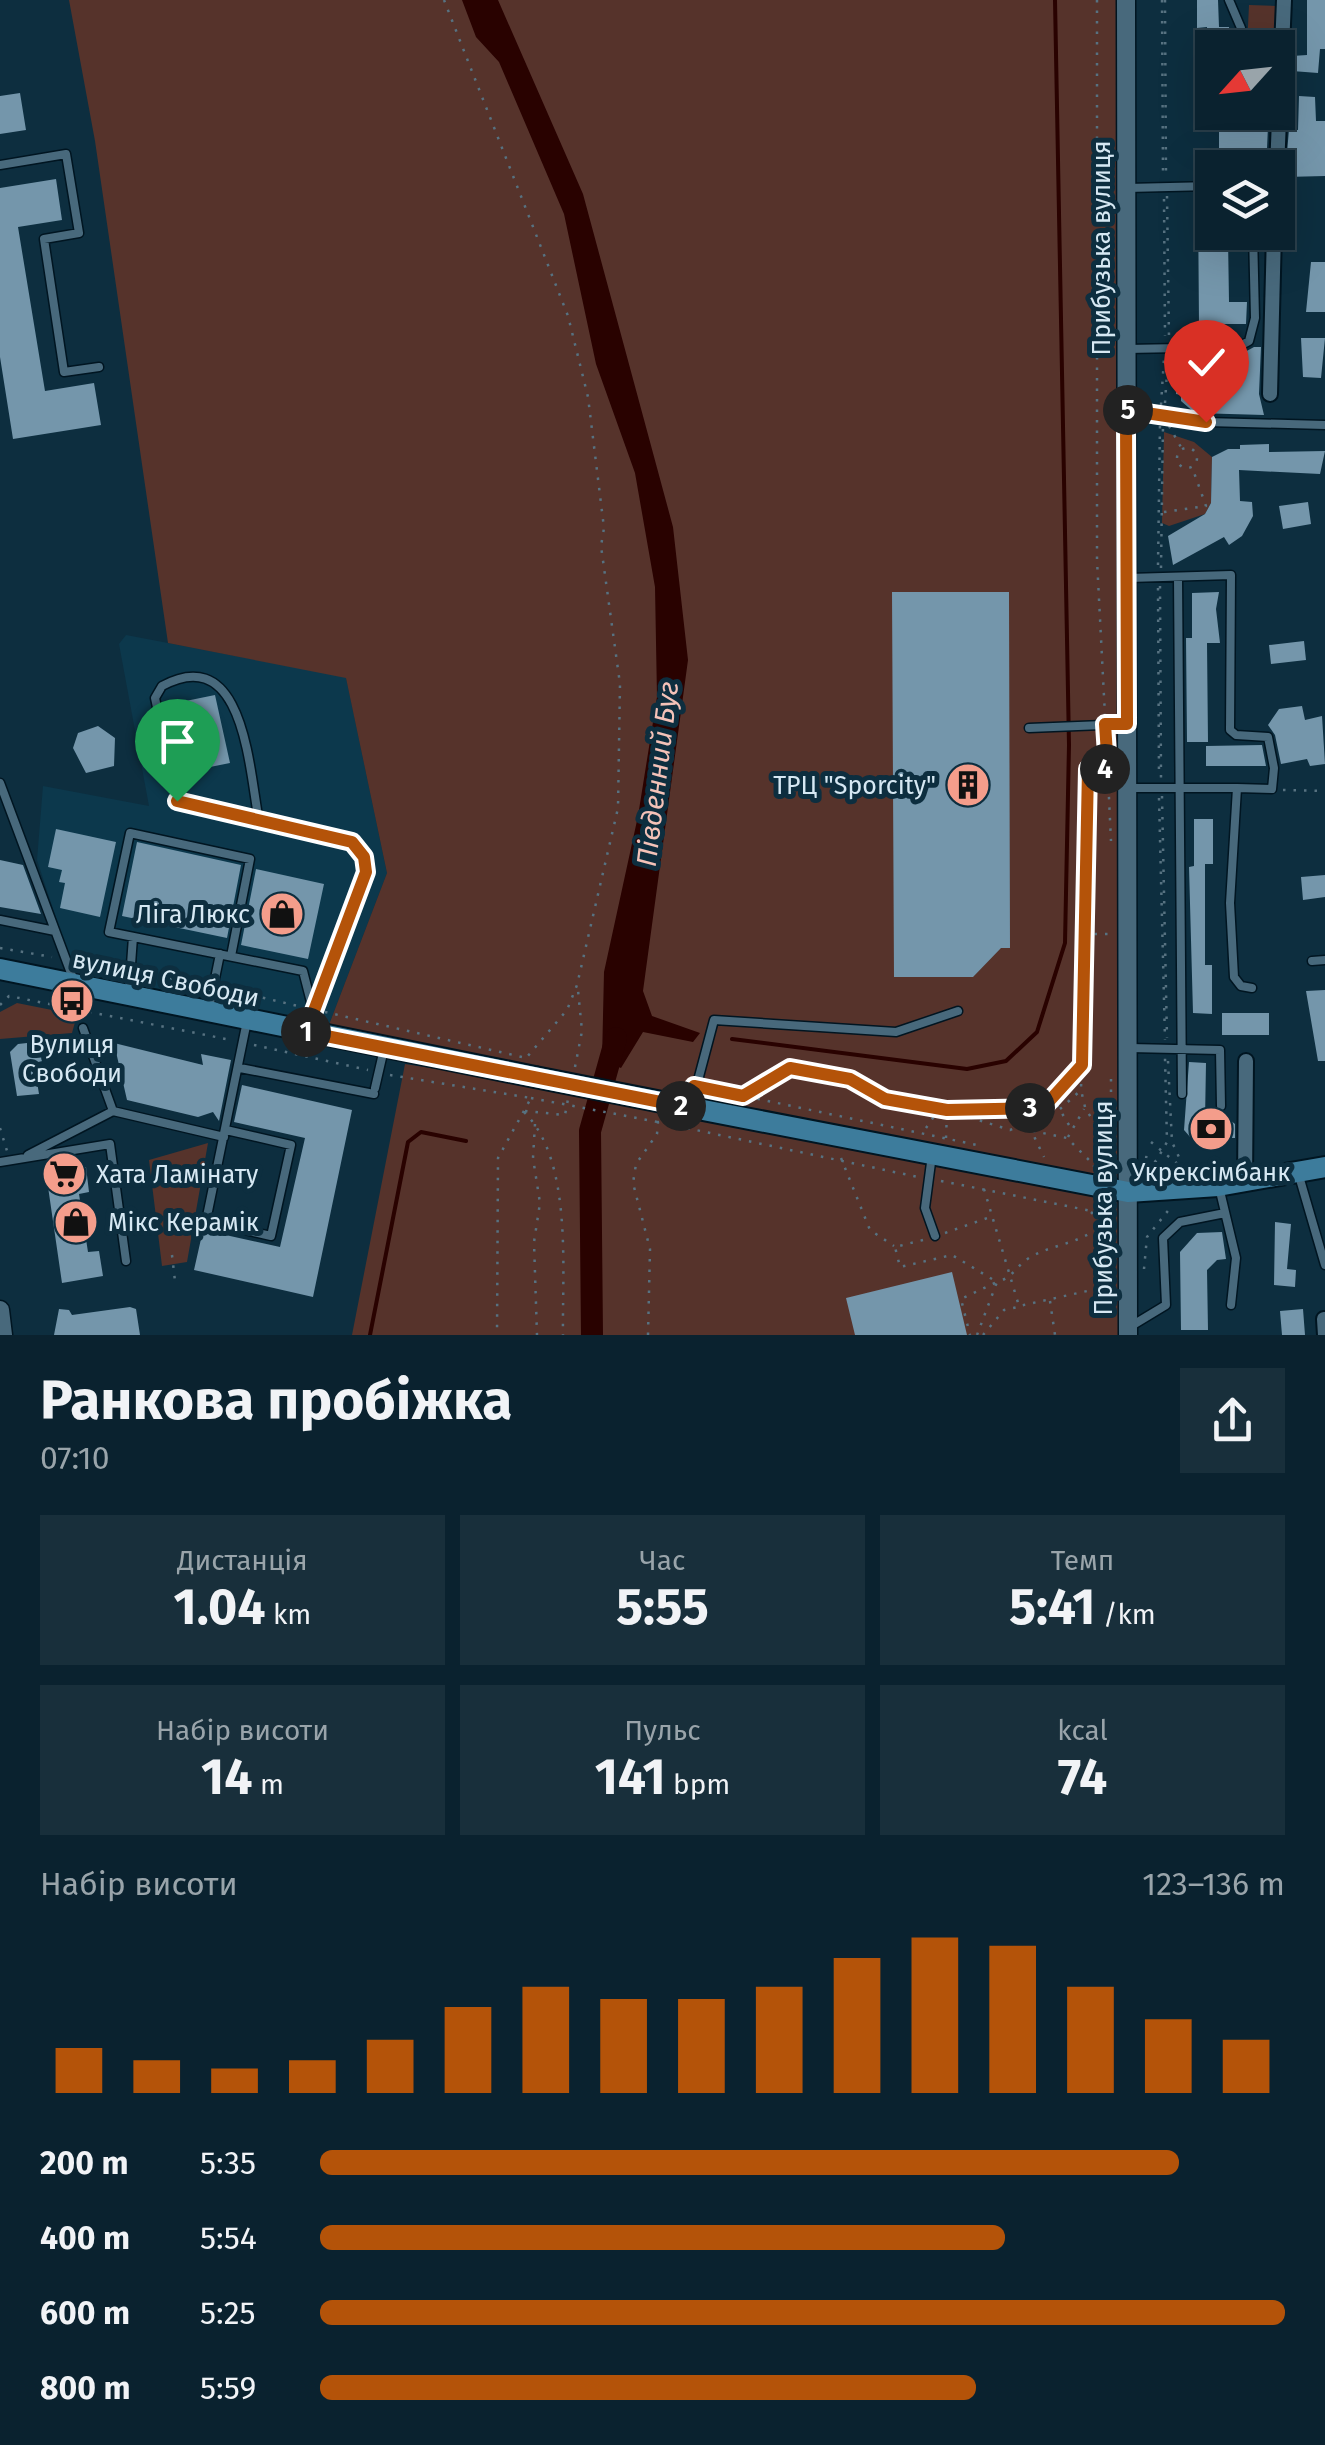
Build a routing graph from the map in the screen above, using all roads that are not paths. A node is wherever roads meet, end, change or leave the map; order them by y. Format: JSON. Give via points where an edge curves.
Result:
{"nodes":[{"id":1,"x":1126,"y":0,"type":"edge"},
{"id":2,"x":1229,"y":0,"type":"edge"},
{"id":3,"x":1284,"y":0,"type":"edge"},
{"id":4,"x":1242,"y":30,"type":"edge"},
{"id":5,"x":1283,"y":30,"type":"edge"},
{"id":6,"x":0,"y":165,"type":"edge"},
{"id":7,"x":1195,"y":186,"type":"edge"},
{"id":8,"x":1126,"y":188,"type":"junction"},
{"id":9,"x":1253,"y":250,"type":"edge"},
{"id":10,"x":1274,"y":250,"type":"edge"},
{"id":11,"x":1126,"y":349,"type":"junction"},
{"id":12,"x":99,"y":367,"type":"dead end"},
{"id":13,"x":1270,"y":394,"type":"dead end"},
{"id":14,"x":1126,"y":410,"type":"junction"},
{"id":15,"x":1325,"y":426,"type":"edge"},
{"id":16,"x":1178,"y":577,"type":"junction"},
{"id":17,"x":1127,"y":578,"type":"junction"},
{"id":18,"x":1127,"y":724,"type":"junction"},
{"id":19,"x":1029,"y":728,"type":"dead end"},
{"id":20,"x":0,"y":783,"type":"edge"},
{"id":21,"x":1127,"y":788,"type":"junction"},
{"id":22,"x":1237,"y":788,"type":"junction"},
{"id":23,"x":1178,"y":789,"type":"junction"},
{"id":24,"x":258,"y":820,"type":"junction"},
{"id":25,"x":0,"y":920,"type":"edge"},
{"id":26,"x":56,"y":930,"type":"junction"},
{"id":27,"x":133,"y":937,"type":"junction"},
{"id":28,"x":220,"y":954,"type":"junction"},
{"id":29,"x":231,"y":956,"type":"junction"},
{"id":30,"x":1325,"y":960,"type":"edge"},
{"id":31,"x":1312,"y":961,"type":"dead end"},
{"id":32,"x":0,"y":969,"type":"edge"},
{"id":33,"x":76,"y":985,"type":"junction"},
{"id":34,"x":1252,"y":988,"type":"dead end"},
{"id":35,"x":128,"y":996,"type":"junction"},
{"id":36,"x":313,"y":1010,"type":"junction"},
{"id":37,"x":958,"y":1012,"type":"dead end"},
{"id":38,"x":208,"y":1013,"type":"junction"},
{"id":39,"x":247,"y":1021,"type":"junction"},
{"id":40,"x":83,"y":1028,"type":"dead end"},
{"id":41,"x":306,"y":1032,"type":"junction"},
{"id":42,"x":384,"y":1048,"type":"junction"},
{"id":43,"x":1128,"y":1048,"type":"junction"},
{"id":44,"x":1183,"y":1049,"type":"junction"},
{"id":45,"x":1246,"y":1061,"type":"dead end"},
{"id":46,"x":240,"y":1068,"type":"junction"},
{"id":47,"x":1182,"y":1094,"type":"dead end"},
{"id":48,"x":1221,"y":1106,"type":"dead end"},
{"id":49,"x":691,"y":1108,"type":"junction"},
{"id":50,"x":113,"y":1110,"type":"junction"},
{"id":51,"x":225,"y":1134,"type":"junction"},
{"id":52,"x":939,"y":1147,"type":"junction"},
{"id":53,"x":15,"y":1160,"type":"junction"},
{"id":54,"x":0,"y":1162,"type":"edge"},
{"id":55,"x":1325,"y":1166,"type":"edge"},
{"id":56,"x":1298,"y":1172,"type":"junction"},
{"id":57,"x":1245,"y":1182,"type":"junction"},
{"id":58,"x":1218,"y":1186,"type":"junction"},
{"id":59,"x":1128,"y":1192,"type":"junction"},
{"id":60,"x":1225,"y":1213,"type":"junction"},
{"id":61,"x":935,"y":1236,"type":"road end"},
{"id":62,"x":126,"y":1261,"type":"dead end"},
{"id":63,"x":1325,"y":1266,"type":"edge"},
{"id":64,"x":1231,"y":1305,"type":"dead end"},
{"id":65,"x":1324,"y":1319,"type":"edge"},
{"id":66,"x":1128,"y":1332,"type":"edge"},
{"id":67,"x":1325,"y":1335,"type":"edge"}],
"edges":[{"from":1,"to":8,"type":"street","name":"Прибузька вулиця"},
{"from":2,"to":4,"type":"lane"},
{"from":3,"to":5,"type":"street"},
{"from":6,"to":12,"type":"lane","via":[[66,154],[79,233],[44,239],[64,372]]},
{"from":7,"to":8,"type":"lane"},
{"from":8,"to":11,"type":"street","name":"Прибузька вулиця"},
{"from":9,"to":11,"type":"lane","via":[[1249,341],[1238,347]]},
{"from":10,"to":13,"type":"street"},
{"from":11,"to":14,"type":"street","name":"Прибузька вулиця"},
{"from":14,"to":15,"type":"lane","via":[[1206,422]]},
{"from":14,"to":17,"type":"street","name":"Прибузька вулиця"},
{"from":16,"to":17,"type":"lane"},
{"from":16,"to":22,"type":"lane","via":[[1231,574],[1234,584],[1230,730],[1268,737],[1274,768],[1272,789]]},
{"from":16,"to":23,"type":"lane"},
{"from":17,"to":18,"type":"street","name":"Прибузька вулиця"},
{"from":18,"to":19,"type":"lane"},
{"from":18,"to":21,"type":"street","name":"Прибузька вулиця"},
{"from":20,"to":26,"type":"lane"},
{"from":21,"to":23,"type":"lane"},
{"from":21,"to":43,"type":"street","name":"Прибузька вулиця"},
{"from":22,"to":23,"type":"lane"},
{"from":22,"to":34,"type":"lane","via":[[1230,902],[1234,977]]},
{"from":23,"to":44,"type":"lane"},
{"from":24,"to":24,"type":"lane","via":[[177,801],[155,698],[162,686],[193,678],[224,688],[236,706]]},
{"from":24,"to":36,"type":"lane","via":[[352,842],[364,857],[366,872]]},
{"from":25,"to":26,"type":"lane"},
{"from":26,"to":33,"type":"lane"},
{"from":27,"to":28,"type":"lane"},
{"from":27,"to":29,"type":"lane","via":[[109,932],[130,833],[250,859]]},
{"from":27,"to":35,"type":"lane"},
{"from":28,"to":29,"type":"lane"},
{"from":28,"to":38,"type":"lane"},
{"from":29,"to":36,"type":"lane","via":[[304,971]]},
{"from":30,"to":31,"type":"lane"},
{"from":32,"to":33,"type":"main road","name":"вулиця Свободи"},
{"from":33,"to":35,"type":"main road","name":"вулиця Свободи"},
{"from":35,"to":38,"type":"main road","name":"вулиця Свободи"},
{"from":36,"to":41,"type":"lane"},
{"from":37,"to":49,"type":"lane","via":[[896,1032],[714,1020]]},
{"from":38,"to":39,"type":"main road","name":"вулиця Свободи"},
{"from":39,"to":41,"type":"main road","name":"вулиця Свободи"},
{"from":39,"to":46,"type":"lane"},
{"from":40,"to":50,"type":"lane"},
{"from":41,"to":42,"type":"main road","name":"вулиця Свободи"},
{"from":42,"to":46,"type":"lane","via":[[374,1091]]},
{"from":42,"to":49,"type":"main road","name":"вулиця Свободи","bridge":true,"via":[[532,1074],[660,1112]]},
{"from":43,"to":44,"type":"lane"},
{"from":43,"to":59,"type":"street","name":"Прибузька вулиця"},
{"from":44,"to":47,"type":"lane"},
{"from":44,"to":48,"type":"lane","via":[[1220,1050]]},
{"from":45,"to":57,"type":"street"},
{"from":46,"to":51,"type":"lane"},
{"from":49,"to":52,"type":"main road","name":"вулиця Свободи"},
{"from":50,"to":51,"type":"lane"},
{"from":50,"to":53,"type":"lane"},
{"from":51,"to":51,"type":"lane","via":[[291,1145],[271,1236],[206,1221]]},
{"from":52,"to":59,"type":"main road","name":"вулиця Свободи"},
{"from":52,"to":61,"type":"lane","via":[[925,1208]]},
{"from":53,"to":54,"type":"lane"},
{"from":53,"to":62,"type":"lane","via":[[110,1144]]},
{"from":55,"to":56,"type":"main road","name":"вулиця Свободи"},
{"from":56,"to":57,"type":"main road","name":"вулиця Свободи"},
{"from":56,"to":63,"type":"lane"},
{"from":57,"to":58,"type":"main road","name":"вулиця Свободи"},
{"from":58,"to":59,"type":"main road","name":"вулиця Свободи"},
{"from":58,"to":60,"type":"lane"},
{"from":59,"to":66,"type":"street","name":"Прибузька вулиця"},
{"from":60,"to":64,"type":"lane","via":[[1236,1258]]},
{"from":60,"to":66,"type":"lane","via":[[1180,1222],[1162,1238],[1166,1305]]},
{"from":65,"to":67,"type":"street"}]}
